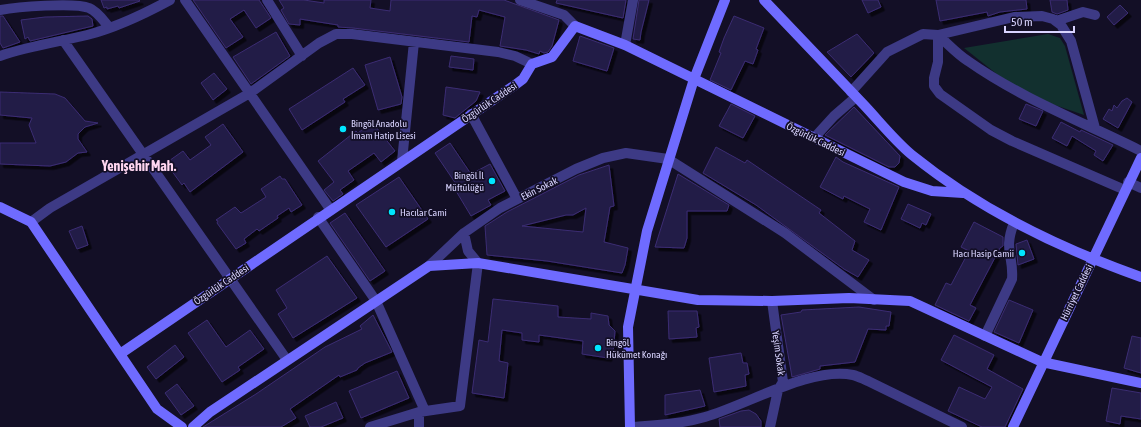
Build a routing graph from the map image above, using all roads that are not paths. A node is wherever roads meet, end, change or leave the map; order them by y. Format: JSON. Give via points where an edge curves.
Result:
{"nodes":[{"id":1,"x":170,"y":0,"type":"edge"},
{"id":2,"x":185,"y":0,"type":"edge"},
{"id":3,"x":267,"y":0,"type":"edge"},
{"id":4,"x":520,"y":0,"type":"edge"},
{"id":5,"x":634,"y":0,"type":"edge"},
{"id":6,"x":725,"y":0,"type":"edge"},
{"id":7,"x":764,"y":0,"type":"edge"},
{"id":8,"x":0,"y":10,"type":"edge"},
{"id":9,"x":1095,"y":15,"type":"dead end"},
{"id":10,"x":1056,"y":21,"type":"junction"},
{"id":11,"x":575,"y":26,"type":"junction"},
{"id":12,"x":109,"y":27,"type":"junction"},
{"id":13,"x":938,"y":35,"type":"junction"},
{"id":14,"x":63,"y":40,"type":"junction"},
{"id":15,"x":414,"y":42,"type":"junction"},
{"id":16,"x":625,"y":45,"type":"junction"},
{"id":17,"x":0,"y":56,"type":"edge"},
{"id":18,"x":302,"y":56,"type":"junction"},
{"id":19,"x":532,"y":64,"type":"junction"},
{"id":20,"x":694,"y":80,"type":"junction"},
{"id":21,"x":250,"y":93,"type":"junction"},
{"id":22,"x":854,"y":94,"type":"junction"},
{"id":23,"x":471,"y":114,"type":"junction"},
{"id":24,"x":1095,"y":128,"type":"junction"},
{"id":25,"x":814,"y":138,"type":"junction"},
{"id":26,"x":1141,"y":151,"type":"edge"},
{"id":27,"x":144,"y":155,"type":"junction"},
{"id":28,"x":1141,"y":158,"type":"edge"},
{"id":29,"x":668,"y":159,"type":"junction"},
{"id":30,"x":402,"y":161,"type":"junction"},
{"id":31,"x":1126,"y":186,"type":"junction"},
{"id":32,"x":1141,"y":188,"type":"edge"},
{"id":33,"x":963,"y":192,"type":"junction"},
{"id":34,"x":517,"y":199,"type":"junction"},
{"id":35,"x":0,"y":207,"type":"edge"},
{"id":36,"x":330,"y":209,"type":"junction"},
{"id":37,"x":318,"y":217,"type":"junction"},
{"id":38,"x":31,"y":222,"type":"junction"},
{"id":39,"x":1014,"y":223,"type":"junction"},
{"id":40,"x":464,"y":233,"type":"junction"},
{"id":41,"x":1092,"y":260,"type":"junction"},
{"id":42,"x":478,"y":263,"type":"junction"},
{"id":43,"x":429,"y":266,"type":"junction"},
{"id":44,"x":1141,"y":277,"type":"edge"},
{"id":45,"x":230,"y":278,"type":"junction"},
{"id":46,"x":635,"y":290,"type":"junction"},
{"id":47,"x":874,"y":300,"type":"junction"},
{"id":48,"x":376,"y":301,"type":"junction"},
{"id":49,"x":772,"y":301,"type":"junction"},
{"id":50,"x":985,"y":336,"type":"junction"},
{"id":51,"x":120,"y":354,"type":"junction"},
{"id":52,"x":287,"y":360,"type":"junction"},
{"id":53,"x":1042,"y":362,"type":"junction"},
{"id":54,"x":1141,"y":383,"type":"edge"},
{"id":55,"x":778,"y":390,"type":"junction"},
{"id":56,"x":422,"y":412,"type":"junction"},
{"id":57,"x":182,"y":427,"type":"edge"},
{"id":58,"x":193,"y":427,"type":"edge"},
{"id":59,"x":370,"y":427,"type":"edge"},
{"id":60,"x":419,"y":427,"type":"edge"},
{"id":61,"x":631,"y":427,"type":"edge"},
{"id":62,"x":770,"y":427,"type":"edge"},
{"id":63,"x":962,"y":427,"type":"edge"},
{"id":64,"x":1013,"y":427,"type":"edge"}],
"edges":[{"from":1,"to":12,"type":"street"},
{"from":2,"to":21,"type":"street"},
{"from":3,"to":18,"type":"street"},
{"from":4,"to":11,"type":"street","via":[[564,15]]},
{"from":5,"to":16,"type":"street"},
{"from":6,"to":20,"type":"street"},
{"from":7,"to":22,"type":"street"},
{"from":8,"to":12,"type":"street","via":[[71,6],[89,8]]},
{"from":9,"to":10,"type":"street","via":[[1083,12]]},
{"from":10,"to":13,"type":"street","via":[[1042,16],[1014,17]]},
{"from":10,"to":24,"type":"street","via":[[1071,41]]},
{"from":11,"to":16,"type":"street","name":"Özgürlük Caddesi"},
{"from":11,"to":19,"type":"street","via":[[552,57]]},
{"from":12,"to":14,"type":"street"},
{"from":13,"to":22,"type":"street","via":[[922,34],[887,52]]},
{"from":13,"to":24,"type":"street","via":[[967,61],[1003,84],[1051,110]]},
{"from":13,"to":31,"type":"street","via":[[938,62],[934,86],[940,94],[1012,142]]},
{"from":14,"to":17,"type":"street"},
{"from":14,"to":27,"type":"street"},
{"from":15,"to":18,"type":"street","via":[[336,34],[319,42]]},
{"from":15,"to":19,"type":"street","via":[[498,52]]},
{"from":15,"to":30,"type":"street"},
{"from":16,"to":20,"type":"street","name":"Özgürlük Caddesi"},
{"from":18,"to":21,"type":"street"},
{"from":19,"to":23,"type":"street","name":"Özgürlük Caddesi","via":[[523,79]]},
{"from":20,"to":25,"type":"street","name":"Özgürlük Caddesi"},
{"from":20,"to":29,"type":"street"},
{"from":21,"to":27,"type":"street"},
{"from":21,"to":36,"type":"street"},
{"from":22,"to":25,"type":"street"},
{"from":22,"to":33,"type":"street","via":[[911,154]]},
{"from":23,"to":30,"type":"street","name":"Özgürlük Caddesi"},
{"from":23,"to":34,"type":"street"},
{"from":24,"to":26,"type":"street"},
{"from":25,"to":33,"type":"street","name":"Özgürlük Caddesi","via":[[904,182],[932,191]]},
{"from":27,"to":38,"type":"street","via":[[50,208]]},
{"from":27,"to":45,"type":"street"},
{"from":28,"to":31,"type":"street","name":"Hürriyet Caddesi"},
{"from":29,"to":34,"type":"street","name":"Ekin Sokak","via":[[626,153],[603,158]]},
{"from":29,"to":46,"type":"street","via":[[646,231]]},
{"from":29,"to":47,"type":"street","via":[[785,233]]},
{"from":30,"to":36,"type":"street","name":"Özgürlük Caddesi"},
{"from":31,"to":32,"type":"street"},
{"from":31,"to":41,"type":"street","name":"Hürriyet Caddesi"},
{"from":33,"to":39,"type":"street"},
{"from":34,"to":40,"type":"street","name":"Ekin Sokak"},
{"from":35,"to":38,"type":"street"},
{"from":36,"to":37,"type":"street","name":"Özgürlük Caddesi"},
{"from":37,"to":45,"type":"street","name":"Özgürlük Caddesi"},
{"from":37,"to":48,"type":"street"},
{"from":38,"to":51,"type":"street"},
{"from":39,"to":41,"type":"street"},
{"from":39,"to":50,"type":"street","via":[[1008,247],[1012,280]]},
{"from":40,"to":42,"type":"street","via":[[468,251]]},
{"from":40,"to":43,"type":"street","name":"Ekin Sokak"},
{"from":41,"to":44,"type":"street"},
{"from":41,"to":53,"type":"street","name":"Hürriyet Caddesi"},
{"from":42,"to":43,"type":"street"},
{"from":42,"to":46,"type":"street"},
{"from":42,"to":56,"type":"street","via":[[460,406]]},
{"from":43,"to":48,"type":"street"},
{"from":45,"to":51,"type":"street","name":"Özgürlük Caddesi"},
{"from":45,"to":52,"type":"street"},
{"from":46,"to":49,"type":"street","via":[[698,300]]},
{"from":46,"to":61,"type":"street","via":[[628,327]]},
{"from":47,"to":49,"type":"street","via":[[849,298]]},
{"from":47,"to":50,"type":"street","via":[[910,301]]},
{"from":48,"to":52,"type":"street"},
{"from":48,"to":56,"type":"street"},
{"from":49,"to":55,"type":"street","name":"Yeşim Sokak","via":[[783,382]]},
{"from":50,"to":53,"type":"street"},
{"from":51,"to":57,"type":"street","via":[[157,409]]},
{"from":52,"to":58,"type":"street","via":[[210,412]]},
{"from":53,"to":54,"type":"street"},
{"from":53,"to":64,"type":"street","name":"Hürriyet Caddesi"},
{"from":55,"to":61,"type":"street","via":[[705,417],[675,424]]},
{"from":55,"to":62,"type":"street","name":"Yeşim Sokak"},
{"from":55,"to":63,"type":"street","via":[[810,378],[838,374],[854,375]]},
{"from":56,"to":59,"type":"street"},
{"from":56,"to":60,"type":"street"}]}
